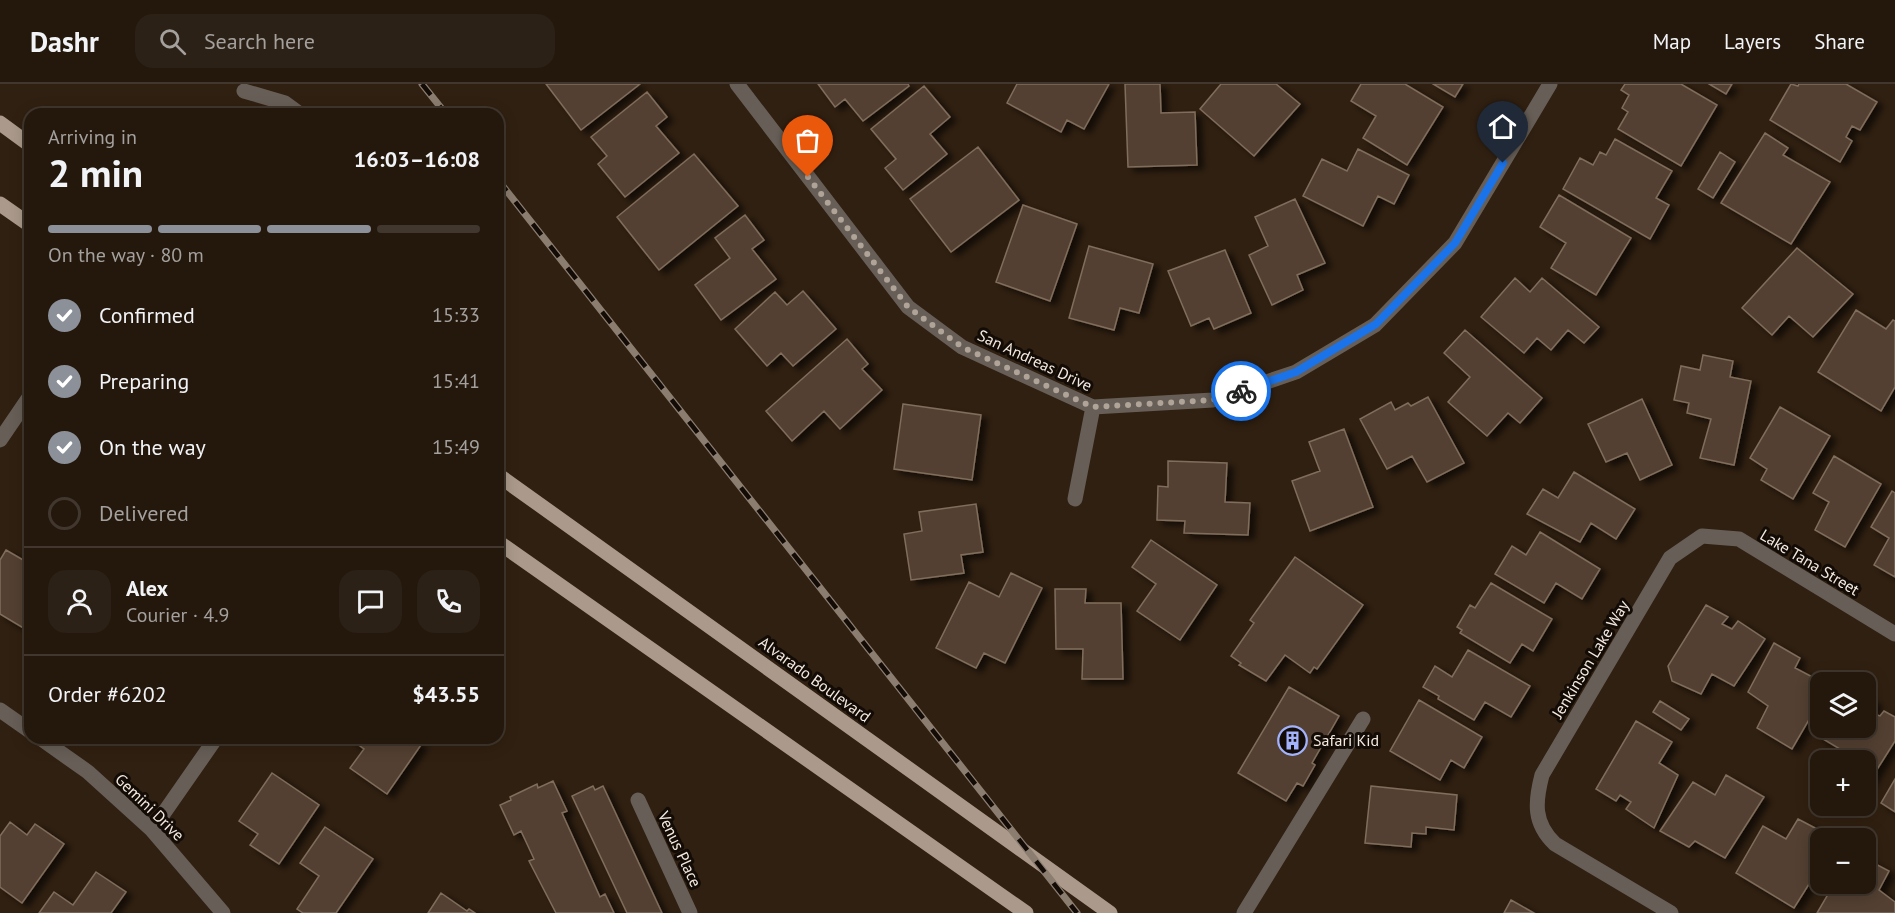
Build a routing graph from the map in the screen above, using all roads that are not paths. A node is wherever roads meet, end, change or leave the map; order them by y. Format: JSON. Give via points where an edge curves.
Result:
{"nodes":[{"id":1,"x":737,"y":84,"type":"edge"},
{"id":2,"x":1550,"y":84,"type":"edge"},
{"id":3,"x":244,"y":91,"type":"dead end"},
{"id":4,"x":292,"y":108,"type":"edge"},
{"id":5,"x":0,"y":123,"type":"edge"},
{"id":6,"x":24,"y":141,"type":"edge"},
{"id":7,"x":0,"y":204,"type":"edge"},
{"id":8,"x":24,"y":221,"type":"edge"},
{"id":9,"x":24,"y":405,"type":"edge"},
{"id":10,"x":1093,"y":407,"type":"junction"},
{"id":11,"x":0,"y":440,"type":"edge"},
{"id":12,"x":504,"y":480,"type":"edge"},
{"id":13,"x":1075,"y":499,"type":"dead end"},
{"id":14,"x":1702,"y":536,"type":"joint"},
{"id":15,"x":504,"y":546,"type":"edge"},
{"id":16,"x":1895,"y":634,"type":"edge"},
{"id":17,"x":0,"y":710,"type":"edge"},
{"id":18,"x":1363,"y":719,"type":"dead end"},
{"id":19,"x":24,"y":727,"type":"edge"},
{"id":20,"x":48,"y":744,"type":"edge"},
{"id":21,"x":212,"y":744,"type":"edge"},
{"id":22,"x":638,"y":800,"type":"dead end"},
{"id":23,"x":152,"y":830,"type":"junction"},
{"id":24,"x":223,"y":913,"type":"edge"},
{"id":25,"x":690,"y":913,"type":"edge"},
{"id":26,"x":1026,"y":913,"type":"edge"},
{"id":27,"x":1110,"y":913,"type":"edge"},
{"id":28,"x":1244,"y":913,"type":"edge"},
{"id":29,"x":1671,"y":913,"type":"edge"}],
"edges":[{"from":1,"to":10,"type":"street","name":"San Andreas Drive","via":[[908,307],[962,347]]},
{"from":2,"to":10,"type":"street","name":"San Andreas Drive","via":[[1455,243],[1376,324],[1296,372],[1213,400]]},
{"from":3,"to":4,"type":"street"},
{"from":5,"to":6,"type":"main road"},
{"from":7,"to":8,"type":"main road"},
{"from":9,"to":11,"type":"street"},
{"from":10,"to":13,"type":"street"},
{"from":12,"to":27,"type":"main road","name":"Alvarado Boulevard"},
{"from":14,"to":16,"type":"street","name":"Lake Tana Street","via":[[1738,539]]},
{"from":14,"to":29,"type":"street","name":"Jenkinson Lake Way","via":[[1670,558],[1542,775],[1537,795],[1537,817],[1545,835],[1555,844]]},
{"from":15,"to":26,"type":"main road"},
{"from":17,"to":19,"type":"street"},
{"from":18,"to":28,"type":"street"},
{"from":20,"to":23,"type":"street","name":"Gemini Drive","via":[[87,772]]},
{"from":21,"to":23,"type":"street"},
{"from":22,"to":25,"type":"street","name":"Venus Place"},
{"from":23,"to":24,"type":"street","name":"Gemini Drive"}]}
